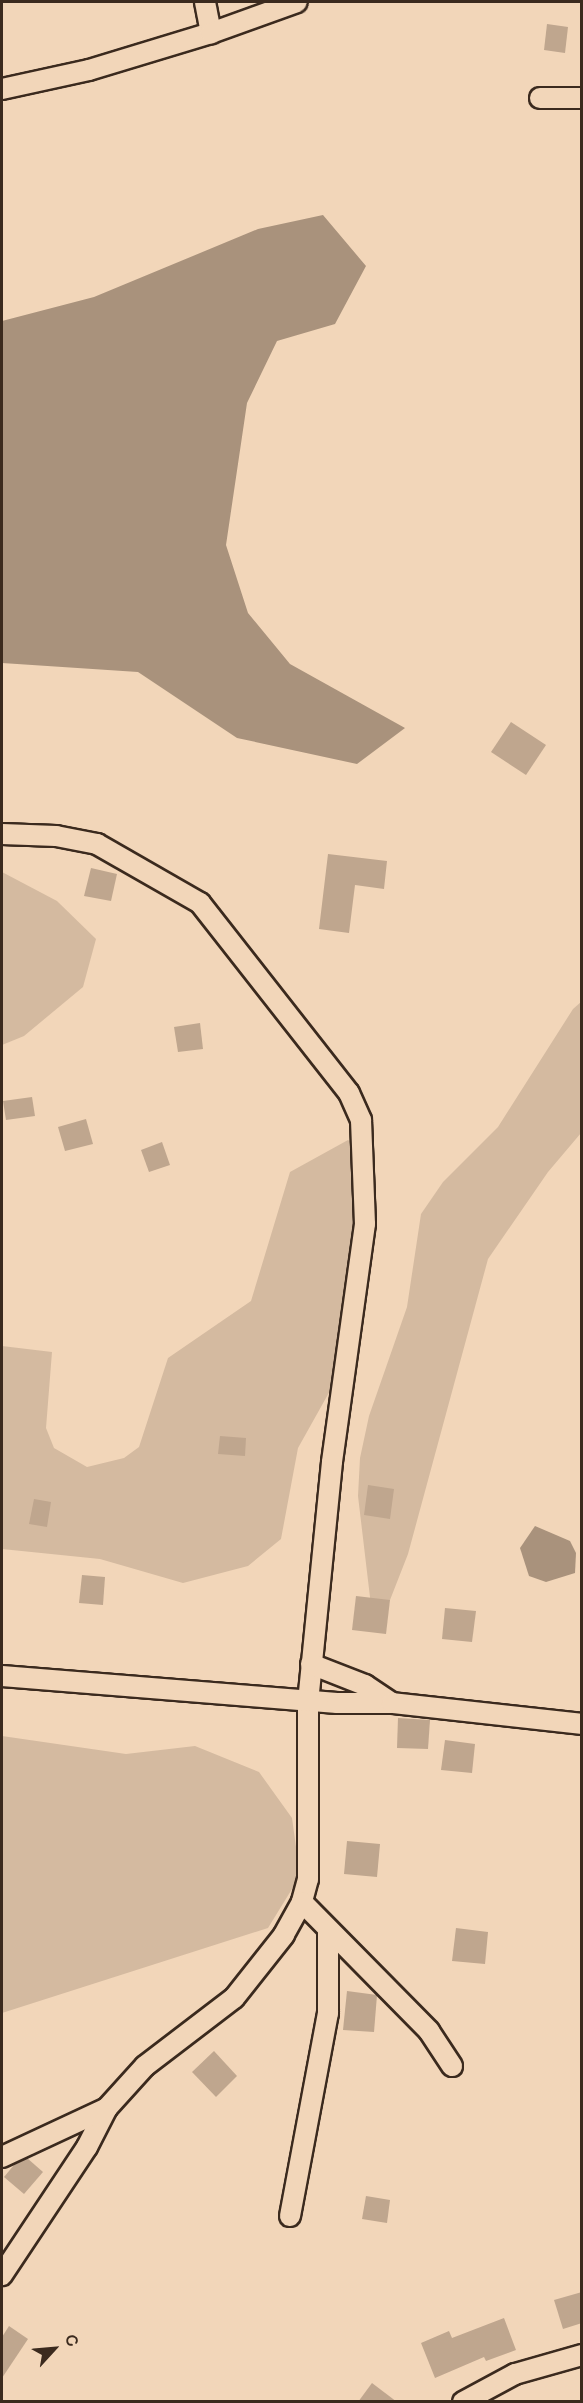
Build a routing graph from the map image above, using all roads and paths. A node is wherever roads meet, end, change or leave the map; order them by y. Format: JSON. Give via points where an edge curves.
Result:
{"nodes":[{"id":1,"x":205,"y":2,"type":"edge"},
{"id":2,"x":297,"y":2,"type":"edge"},
{"id":3,"x":211,"y":33,"type":"junction"},
{"id":4,"x":2,"y":89,"type":"edge"},
{"id":5,"x":540,"y":98,"type":"dead end"},
{"id":6,"x":582,"y":98,"type":"edge"},
{"id":7,"x":2,"y":834,"type":"edge"},
{"id":8,"x":311,"y":1664,"type":"junction"},
{"id":9,"x":2,"y":1676,"type":"edge"},
{"id":10,"x":308,"y":1701,"type":"junction"},
{"id":11,"x":392,"y":1703,"type":"junction"},
{"id":12,"x":582,"y":1724,"type":"edge"},
{"id":13,"x":302,"y":1902,"type":"junction"},
{"id":14,"x":328,"y":1930,"type":"junction"},
{"id":15,"x":452,"y":2066,"type":"dead end"},
{"id":16,"x":107,"y":2108,"type":"junction"},
{"id":17,"x":2,"y":2157,"type":"edge"},
{"id":18,"x":290,"y":2216,"type":"dead end"},
{"id":19,"x":2,"y":2275,"type":"edge"},
{"id":20,"x":582,"y":2355,"type":"edge"},
{"id":21,"x":463,"y":2402,"type":"edge"}],
"edges":[{"from":1,"to":3,"type":"street"},
{"from":2,"to":3,"type":"street"},
{"from":3,"to":4,"type":"street","via":[[89,70]]},
{"from":5,"to":6,"type":"street"},
{"from":7,"to":8,"type":"street","via":[[56,836],[97,844],[200,903],[349,1093],[361,1120],[365,1224],[332,1462]]},
{"from":8,"to":10,"type":"street"},
{"from":8,"to":11,"type":"street","via":[[365,1685]]},
{"from":9,"to":10,"type":"street"},
{"from":10,"to":11,"type":"street"},
{"from":10,"to":13,"type":"street","via":[[308,1879]]},
{"from":11,"to":12,"type":"street"},
{"from":13,"to":14,"type":"street"},
{"from":13,"to":16,"type":"street","via":[[258,1972],[234,1998],[145,2066]]},
{"from":14,"to":15,"type":"street","via":[[429,2031]]},
{"from":14,"to":18,"type":"street","via":[[328,2013]]},
{"from":16,"to":17,"type":"street"},
{"from":16,"to":19,"type":"street","via":[[87,2148]]},
{"from":20,"to":21,"type":"street","via":[[515,2374]]}]}
